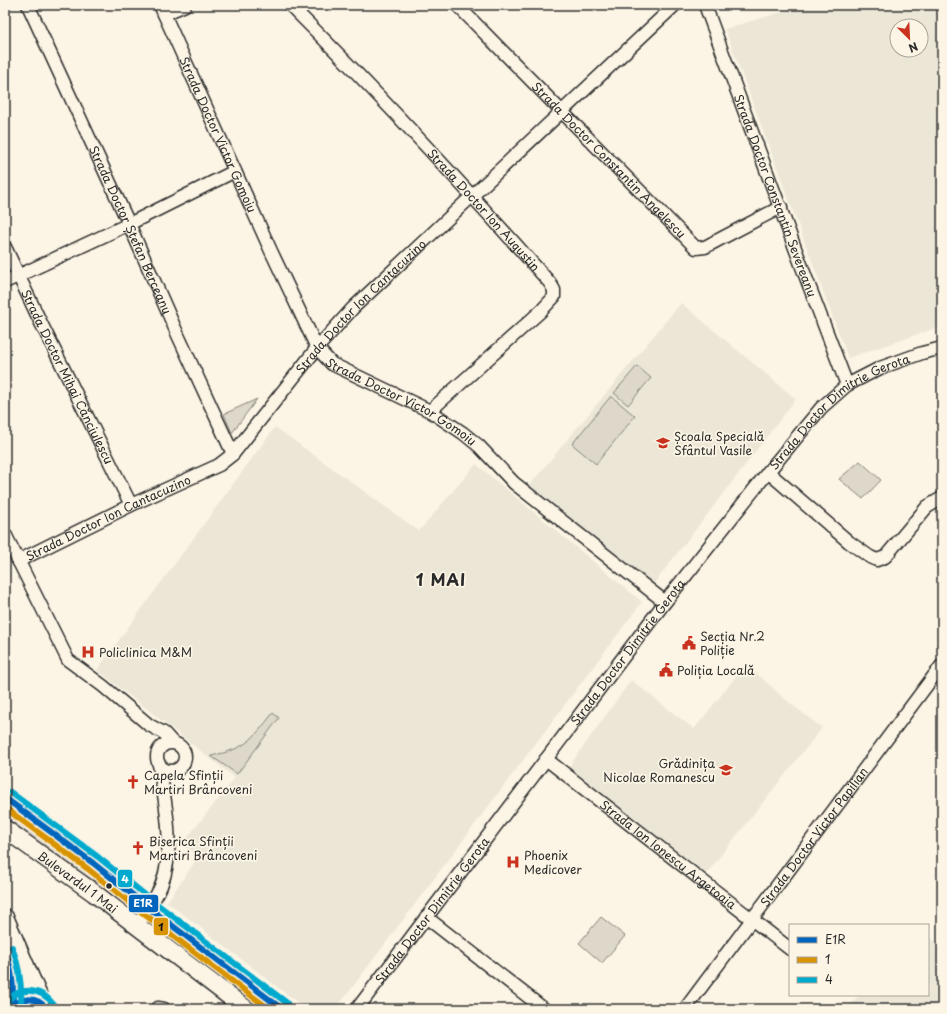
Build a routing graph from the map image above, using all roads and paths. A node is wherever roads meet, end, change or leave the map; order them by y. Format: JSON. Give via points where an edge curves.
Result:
{"nodes":[{"id":1,"x":28,"y":5,"type":"edge"},
{"id":2,"x":185,"y":5,"type":"edge"},
{"id":3,"x":290,"y":5,"type":"edge"},
{"id":4,"x":457,"y":5,"type":"edge"},
{"id":5,"x":675,"y":5,"type":"edge"},
{"id":6,"x":705,"y":5,"type":"edge"},
{"id":7,"x":162,"y":10,"type":"edge"},
{"id":8,"x":561,"y":111,"type":"junction"},
{"id":9,"x":235,"y":172,"type":"junction"},
{"id":10,"x":473,"y":196,"type":"junction"},
{"id":11,"x":780,"y":207,"type":"junction"},
{"id":12,"x":129,"y":224,"type":"junction"},
{"id":13,"x":5,"y":247,"type":"edge"},
{"id":14,"x":18,"y":276,"type":"junction"},
{"id":15,"x":5,"y":282,"type":"edge"},
{"id":16,"x":317,"y":348,"type":"junction"},
{"id":17,"x":942,"y":348,"type":"edge"},
{"id":18,"x":847,"y":385,"type":"junction"},
{"id":19,"x":430,"y":411,"type":"junction"},
{"id":20,"x":233,"y":454,"type":"junction"},
{"id":21,"x":768,"y":472,"type":"junction"},
{"id":22,"x":942,"y":498,"type":"edge"},
{"id":23,"x":131,"y":506,"type":"junction"},
{"id":24,"x":5,"y":534,"type":"edge"},
{"id":25,"x":18,"y":561,"type":"junction"},
{"id":26,"x":665,"y":602,"type":"junction"},
{"id":27,"x":942,"y":665,"type":"edge"},
{"id":28,"x":149,"y":725,"type":"junction"},
{"id":29,"x":174,"y":743,"type":"junction"},
{"id":30,"x":161,"y":747,"type":"junction"},
{"id":31,"x":546,"y":758,"type":"junction"},
{"id":32,"x":159,"y":764,"type":"junction"},
{"id":33,"x":170,"y":771,"type":"junction"},
{"id":34,"x":163,"y":790,"type":"junction"},
{"id":35,"x":5,"y":798,"type":"edge"},
{"id":36,"x":5,"y":828,"type":"edge"},
{"id":37,"x":149,"y":908,"type":"junction"},
{"id":38,"x":426,"y":917,"type":"junction"},
{"id":39,"x":5,"y":918,"type":"edge"},
{"id":40,"x":752,"y":919,"type":"junction"},
{"id":41,"x":137,"y":926,"type":"junction"},
{"id":42,"x":789,"y":948,"type":"edge"},
{"id":43,"x":5,"y":950,"type":"edge"},
{"id":44,"x":44,"y":1005,"type":"edge"},
{"id":45,"x":9,"y":1008,"type":"edge"},
{"id":46,"x":246,"y":1009,"type":"edge"},
{"id":47,"x":282,"y":1009,"type":"edge"},
{"id":48,"x":357,"y":1009,"type":"edge"},
{"id":49,"x":544,"y":1009,"type":"edge"},
{"id":50,"x":685,"y":1009,"type":"edge"}],
"edges":[{"from":1,"to":12,"type":"street","name":"Strada Doctor Ștefan Berceanu"},
{"from":2,"to":7,"type":"street"},
{"from":3,"to":10,"type":"street","name":"Strada Doctor Ion Augustin"},
{"from":4,"to":8,"type":"street","name":"Strada Doctor Constantin Angelescu"},
{"from":5,"to":8,"type":"street","name":"Strada Doctor Ion Cantacuzino"},
{"from":6,"to":11,"type":"street","name":"Strada Doctor Constantin Severeanu"},
{"from":7,"to":9,"type":"street","name":"Strada Doctor Victor Gomoiu"},
{"from":8,"to":10,"type":"street","name":"Strada Doctor Ion Cantacuzino"},
{"from":8,"to":11,"type":"street","name":"Strada Doctor Constantin Angelescu","via":[[696,248],[705,247]]},
{"from":9,"to":12,"type":"street"},
{"from":9,"to":16,"type":"street","name":"Strada Doctor Victor Gomoiu"},
{"from":10,"to":16,"type":"street","name":"Strada Doctor Ion Cantacuzino","via":[[353,308]]},
{"from":10,"to":19,"type":"street","name":"Strada Doctor Ion Augustin","via":[[550,283],[554,297]]},
{"from":11,"to":18,"type":"street","name":"Strada Doctor Constantin Severeanu"},
{"from":12,"to":14,"type":"street"},
{"from":12,"to":20,"type":"street","name":"Strada Doctor Ștefan Berceanu"},
{"from":13,"to":14,"type":"street","name":"Strada Doctor Mihai Cănciulescu"},
{"from":14,"to":15,"type":"street"},
{"from":14,"to":23,"type":"street","name":"Strada Doctor Mihai Cănciulescu"},
{"from":16,"to":19,"type":"street","name":"Strada Doctor Victor Gomoiu","via":[[332,364]]},
{"from":16,"to":20,"type":"street","name":"Strada Doctor Ion Cantacuzino"},
{"from":17,"to":18,"type":"street","name":"Strada Doctor Dimitrie Gerota","via":[[880,368]]},
{"from":18,"to":21,"type":"street","name":"Strada Doctor Dimitrie Gerota","via":[[821,408]]},
{"from":19,"to":26,"type":"street","name":"Strada Doctor Victor Gomoiu","via":[[463,432],[514,483]]},
{"from":20,"to":23,"type":"street","name":"Strada Doctor Ion Cantacuzino","via":[[220,464]]},
{"from":21,"to":22,"type":"street","via":[[849,542],[877,560],[885,557],[927,507]]},
{"from":21,"to":26,"type":"street","name":"Strada Doctor Dimitrie Gerota"},
{"from":23,"to":25,"type":"street","name":"Strada Doctor Ion Cantacuzino"},
{"from":24,"to":25,"type":"street"},
{"from":25,"to":28,"type":"street","via":[[68,660]]},
{"from":26,"to":31,"type":"street","name":"Strada Doctor Dimitrie Gerota"},
{"from":27,"to":40,"type":"street","name":"Strada Doctor Victor Papilian"},
{"from":28,"to":29,"type":"street","via":[[164,733]]},
{"from":28,"to":30,"type":"street"},
{"from":29,"to":30,"type":"street"},
{"from":29,"to":33,"type":"street","via":[[184,751],[185,760],[179,768]]},
{"from":30,"to":32,"type":"street","via":[[157,755]]},
{"from":31,"to":38,"type":"street","name":"Strada Doctor Dimitrie Gerota"},
{"from":31,"to":40,"type":"street","name":"Strada Ion Ionescu Argetoaia"},
{"from":32,"to":33,"type":"street"},
{"from":32,"to":34,"type":"street"},
{"from":33,"to":34,"type":"street"},
{"from":34,"to":37,"type":"street","via":[[169,845],[167,863],[161,885]]},
{"from":35,"to":37,"type":"main road","name":"Bulevardul 1 Mai"},
{"from":36,"to":41,"type":"main road","name":"Bulevardul 1 Mai"},
{"from":37,"to":41,"type":"street"},
{"from":37,"to":47,"type":"main road","name":"Bulevardul 1 Mai"},
{"from":38,"to":48,"type":"street","name":"Strada Doctor Dimitrie Gerota"},
{"from":38,"to":49,"type":"street"},
{"from":39,"to":44,"type":"main road"},
{"from":40,"to":42,"type":"street","name":"Strada Ion Ionescu Argetoaia"},
{"from":40,"to":50,"type":"street","name":"Strada Doctor Victor Papilian"},
{"from":41,"to":46,"type":"main road","name":"Bulevardul 1 Mai"},
{"from":43,"to":45,"type":"main road","via":[[12,971],[14,994]]},
{"from":44,"to":45,"type":"main road","via":[[29,998]]}]}
